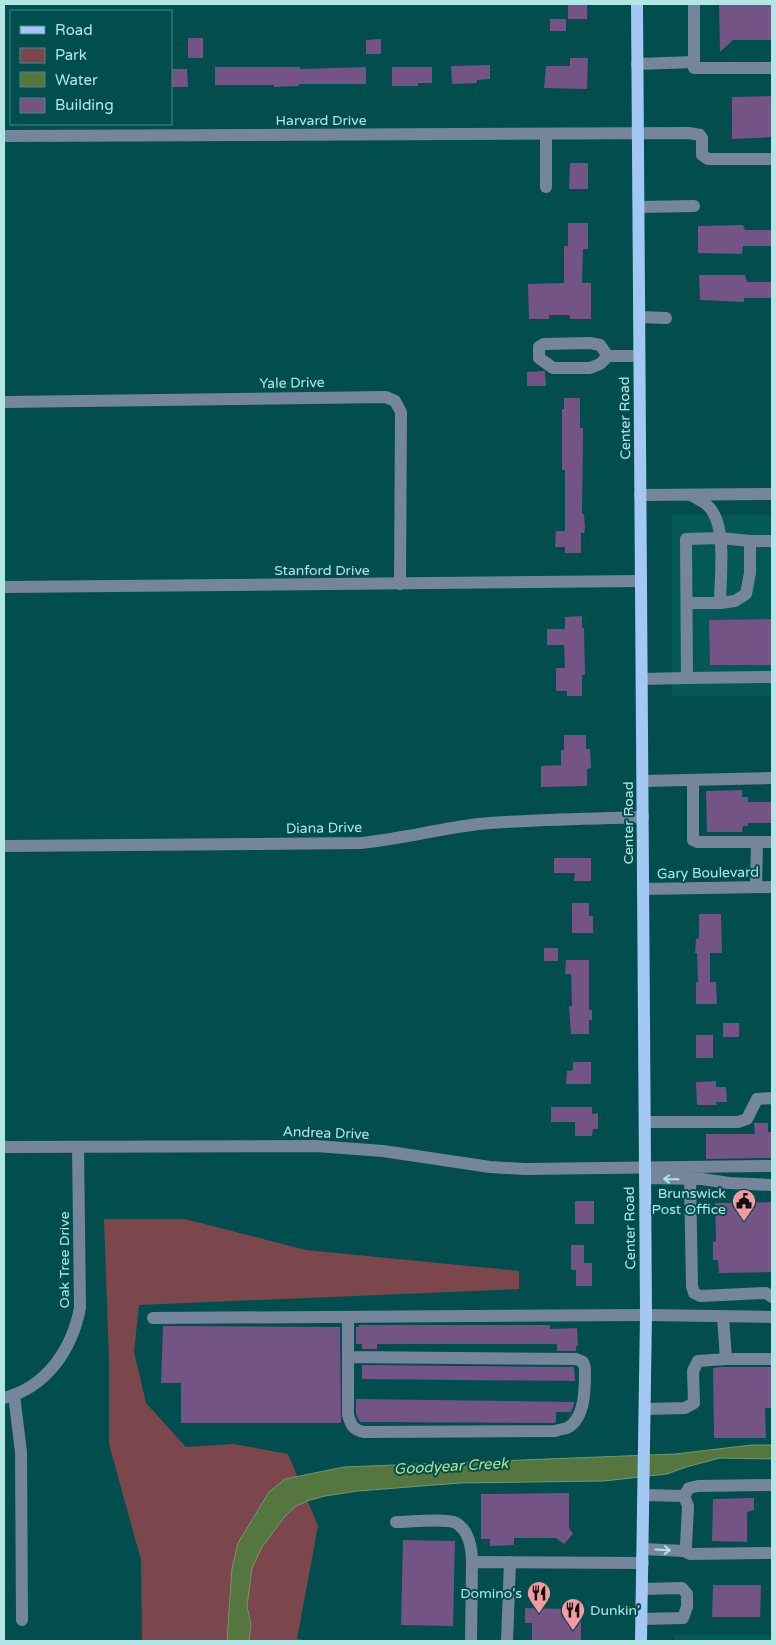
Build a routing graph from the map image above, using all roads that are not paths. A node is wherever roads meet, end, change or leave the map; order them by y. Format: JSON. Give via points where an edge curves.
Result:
{"nodes":[{"id":1,"x":637,"y":4,"type":"edge"},
{"id":2,"x":694,"y":4,"type":"edge"},
{"id":3,"x":694,"y":62,"type":"junction"},
{"id":4,"x":638,"y":64,"type":"junction"},
{"id":5,"x":772,"y":68,"type":"edge"},
{"id":6,"x":638,"y":133,"type":"junction"},
{"id":7,"x":546,"y":134,"type":"junction"},
{"id":8,"x":4,"y":136,"type":"edge"},
{"id":9,"x":772,"y":159,"type":"edge"},
{"id":10,"x":546,"y":187,"type":"dead end"},
{"id":11,"x":694,"y":206,"type":"dead end"},
{"id":12,"x":638,"y":207,"type":"junction"},
{"id":13,"x":639,"y":317,"type":"junction"},
{"id":14,"x":666,"y":318,"type":"dead end"},
{"id":15,"x":608,"y":356,"type":"junction"},
{"id":16,"x":639,"y":356,"type":"junction"},
{"id":17,"x":4,"y":402,"type":"edge"},
{"id":18,"x":772,"y":494,"type":"edge"},
{"id":19,"x":640,"y":495,"type":"junction"},
{"id":20,"x":691,"y":495,"type":"junction"},
{"id":21,"x":721,"y":538,"type":"junction"},
{"id":22,"x":750,"y":540,"type":"junction"},
{"id":23,"x":772,"y":541,"type":"edge"},
{"id":24,"x":641,"y":581,"type":"junction"},
{"id":25,"x":400,"y":584,"type":"junction"},
{"id":26,"x":4,"y":587,"type":"edge"},
{"id":27,"x":687,"y":603,"type":"junction"},
{"id":28,"x":720,"y":604,"type":"junction"},
{"id":29,"x":772,"y":677,"type":"edge"},
{"id":30,"x":687,"y":678,"type":"junction"},
{"id":31,"x":642,"y":679,"type":"junction"},
{"id":32,"x":772,"y":778,"type":"edge"},
{"id":33,"x":693,"y":780,"type":"junction"},
{"id":34,"x":643,"y":781,"type":"junction"},
{"id":35,"x":643,"y":817,"type":"junction"},
{"id":36,"x":756,"y":842,"type":"junction"},
{"id":37,"x":772,"y":842,"type":"edge"},
{"id":38,"x":4,"y":846,"type":"edge"},
{"id":39,"x":756,"y":887,"type":"junction"},
{"id":40,"x":772,"y":887,"type":"edge"},
{"id":41,"x":643,"y":889,"type":"junction"},
{"id":42,"x":772,"y":1098,"type":"edge"},
{"id":43,"x":645,"y":1122,"type":"junction"},
{"id":44,"x":4,"y":1147,"type":"edge"},
{"id":45,"x":78,"y":1147,"type":"junction"},
{"id":46,"x":772,"y":1166,"type":"edge"},
{"id":47,"x":645,"y":1173,"type":"junction"},
{"id":48,"x":690,"y":1179,"type":"junction"},
{"id":49,"x":772,"y":1185,"type":"edge"},
{"id":50,"x":772,"y":1297,"type":"edge"},
{"id":51,"x":646,"y":1315,"type":"junction"},
{"id":52,"x":723,"y":1317,"type":"junction"},
{"id":53,"x":153,"y":1318,"type":"dead end"},
{"id":54,"x":348,"y":1318,"type":"junction"},
{"id":55,"x":772,"y":1318,"type":"edge"},
{"id":56,"x":348,"y":1357,"type":"junction"},
{"id":57,"x":726,"y":1359,"type":"junction"},
{"id":58,"x":772,"y":1359,"type":"edge"},
{"id":59,"x":9,"y":1397,"type":"edge"},
{"id":60,"x":645,"y":1409,"type":"junction"},
{"id":61,"x":772,"y":1485,"type":"edge"},
{"id":62,"x":644,"y":1495,"type":"junction"},
{"id":63,"x":684,"y":1496,"type":"junction"},
{"id":64,"x":396,"y":1522,"type":"dead end"},
{"id":65,"x":643,"y":1549,"type":"junction"},
{"id":66,"x":684,"y":1551,"type":"junction"},
{"id":67,"x":772,"y":1553,"type":"edge"},
{"id":68,"x":472,"y":1562,"type":"junction"},
{"id":69,"x":510,"y":1562,"type":"junction"},
{"id":70,"x":643,"y":1563,"type":"junction"},
{"id":71,"x":642,"y":1589,"type":"junction"},
{"id":72,"x":642,"y":1619,"type":"junction"},
{"id":73,"x":22,"y":1620,"type":"dead end"},
{"id":74,"x":471,"y":1641,"type":"edge"},
{"id":75,"x":507,"y":1641,"type":"edge"},
{"id":76,"x":641,"y":1641,"type":"edge"}],
"edges":[{"from":1,"to":4,"type":"main road","name":"Center Road"},
{"from":2,"to":3,"type":"street"},
{"from":3,"to":4,"type":"street"},
{"from":3,"to":5,"type":"street","via":[[694,68]]},
{"from":4,"to":6,"type":"main road","name":"Center Road"},
{"from":6,"to":7,"type":"street","name":"Harvard Drive"},
{"from":6,"to":9,"type":"street","name":"Harvard Drive","via":[[698,134],[702,138],[702,155],[708,159]]},
{"from":6,"to":12,"type":"main road","name":"Center Road"},
{"from":7,"to":8,"type":"street","name":"Harvard Drive"},
{"from":7,"to":10,"type":"street"},
{"from":11,"to":12,"type":"street"},
{"from":12,"to":13,"type":"main road","name":"Center Road"},
{"from":13,"to":14,"type":"street"},
{"from":13,"to":16,"type":"main road","name":"Center Road"},
{"from":15,"to":15,"type":"street","via":[[600,345],[590,343],[544,344],[539,348],[539,358],[553,368],[590,368]]},
{"from":15,"to":16,"type":"street"},
{"from":16,"to":19,"type":"main road","name":"Center Road"},
{"from":17,"to":25,"type":"street","name":"Yale Drive","via":[[386,397],[395,401],[401,412]]},
{"from":18,"to":20,"type":"street"},
{"from":19,"to":20,"type":"street"},
{"from":19,"to":24,"type":"main road","name":"Center Road"},
{"from":20,"to":21,"type":"street","via":[[708,506],[718,522]]},
{"from":21,"to":22,"type":"street"},
{"from":21,"to":27,"type":"street","via":[[686,539]]},
{"from":21,"to":28,"type":"street"},
{"from":22,"to":23,"type":"street"},
{"from":22,"to":28,"type":"street","via":[[746,594],[735,601]]},
{"from":24,"to":25,"type":"street","name":"Stanford Drive"},
{"from":24,"to":31,"type":"main road","name":"Center Road"},
{"from":25,"to":26,"type":"street","name":"Stanford Drive"},
{"from":27,"to":28,"type":"street"},
{"from":27,"to":30,"type":"street"},
{"from":29,"to":30,"type":"street"},
{"from":30,"to":31,"type":"street"},
{"from":31,"to":34,"type":"main road","name":"Center Road"},
{"from":32,"to":33,"type":"street"},
{"from":33,"to":34,"type":"street"},
{"from":33,"to":36,"type":"street","via":[[693,840]]},
{"from":34,"to":35,"type":"main road","name":"Center Road"},
{"from":35,"to":38,"type":"street","name":"Diana Drive","via":[[478,824],[361,843]]},
{"from":35,"to":41,"type":"main road","name":"Center Road"},
{"from":36,"to":37,"type":"street"},
{"from":36,"to":39,"type":"street"},
{"from":39,"to":40,"type":"street","name":"Gary Boulevard"},
{"from":39,"to":41,"type":"street","name":"Gary Boulevard"},
{"from":41,"to":43,"type":"main road","name":"Center Road"},
{"from":42,"to":43,"type":"street","via":[[757,1099],[747,1119],[738,1122]]},
{"from":43,"to":47,"type":"main road","name":"Center Road"},
{"from":44,"to":45,"type":"street","name":"Andrea Drive"},
{"from":45,"to":47,"type":"street","name":"Andrea Drive","via":[[316,1146],[383,1151],[490,1167]]},
{"from":45,"to":59,"type":"street","name":"Oak Tree Drive","via":[[80,1308],[76,1328],[60,1360],[26,1389]]},
{"from":46,"to":47,"type":"street","via":[[701,1166]]},
{"from":48,"to":47,"type":"street","one_way":true},
{"from":47,"to":51,"type":"main road","name":"Center Road"},
{"from":48,"to":49,"type":"street"},
{"from":48,"to":50,"type":"street","via":[[694,1293],[700,1296],[766,1293]]},
{"from":51,"to":52,"type":"street"},
{"from":51,"to":54,"type":"street"},
{"from":51,"to":60,"type":"main road","name":"Center Road"},
{"from":52,"to":55,"type":"street"},
{"from":52,"to":57,"type":"street"},
{"from":53,"to":54,"type":"street"},
{"from":54,"to":56,"type":"street"},
{"from":56,"to":56,"type":"street","via":[[576,1359],[583,1362],[585,1368],[582,1407],[567,1428],[555,1431],[356,1430],[350,1425],[348,1415]]},
{"from":57,"to":58,"type":"street"},
{"from":57,"to":60,"type":"street","via":[[698,1361],[693,1370],[694,1403],[686,1408]]},
{"from":59,"to":73,"type":"street","via":[[21,1452]]},
{"from":60,"to":62,"type":"main road","name":"Center Road"},
{"from":61,"to":63,"type":"street","via":[[698,1486],[689,1488]]},
{"from":62,"to":63,"type":"street"},
{"from":62,"to":65,"type":"main road","name":"Center Road"},
{"from":63,"to":66,"type":"street","via":[[688,1506]]},
{"from":64,"to":68,"type":"street","via":[[448,1520],[456,1523],[468,1538]]},
{"from":65,"to":66,"type":"street","one_way":true},
{"from":65,"to":70,"type":"main road","name":"Center Road"},
{"from":66,"to":67,"type":"street","via":[[690,1554]]},
{"from":68,"to":69,"type":"street"},
{"from":68,"to":74,"type":"street"},
{"from":69,"to":70,"type":"street"},
{"from":69,"to":75,"type":"street"},
{"from":70,"to":71,"type":"main road","name":"Center Road"},
{"from":71,"to":72,"type":"main road","name":"Center Road"},
{"from":71,"to":72,"type":"street","via":[[682,1588],[687,1594],[683,1618]]},
{"from":72,"to":76,"type":"main road","name":"Center Road"}]}
